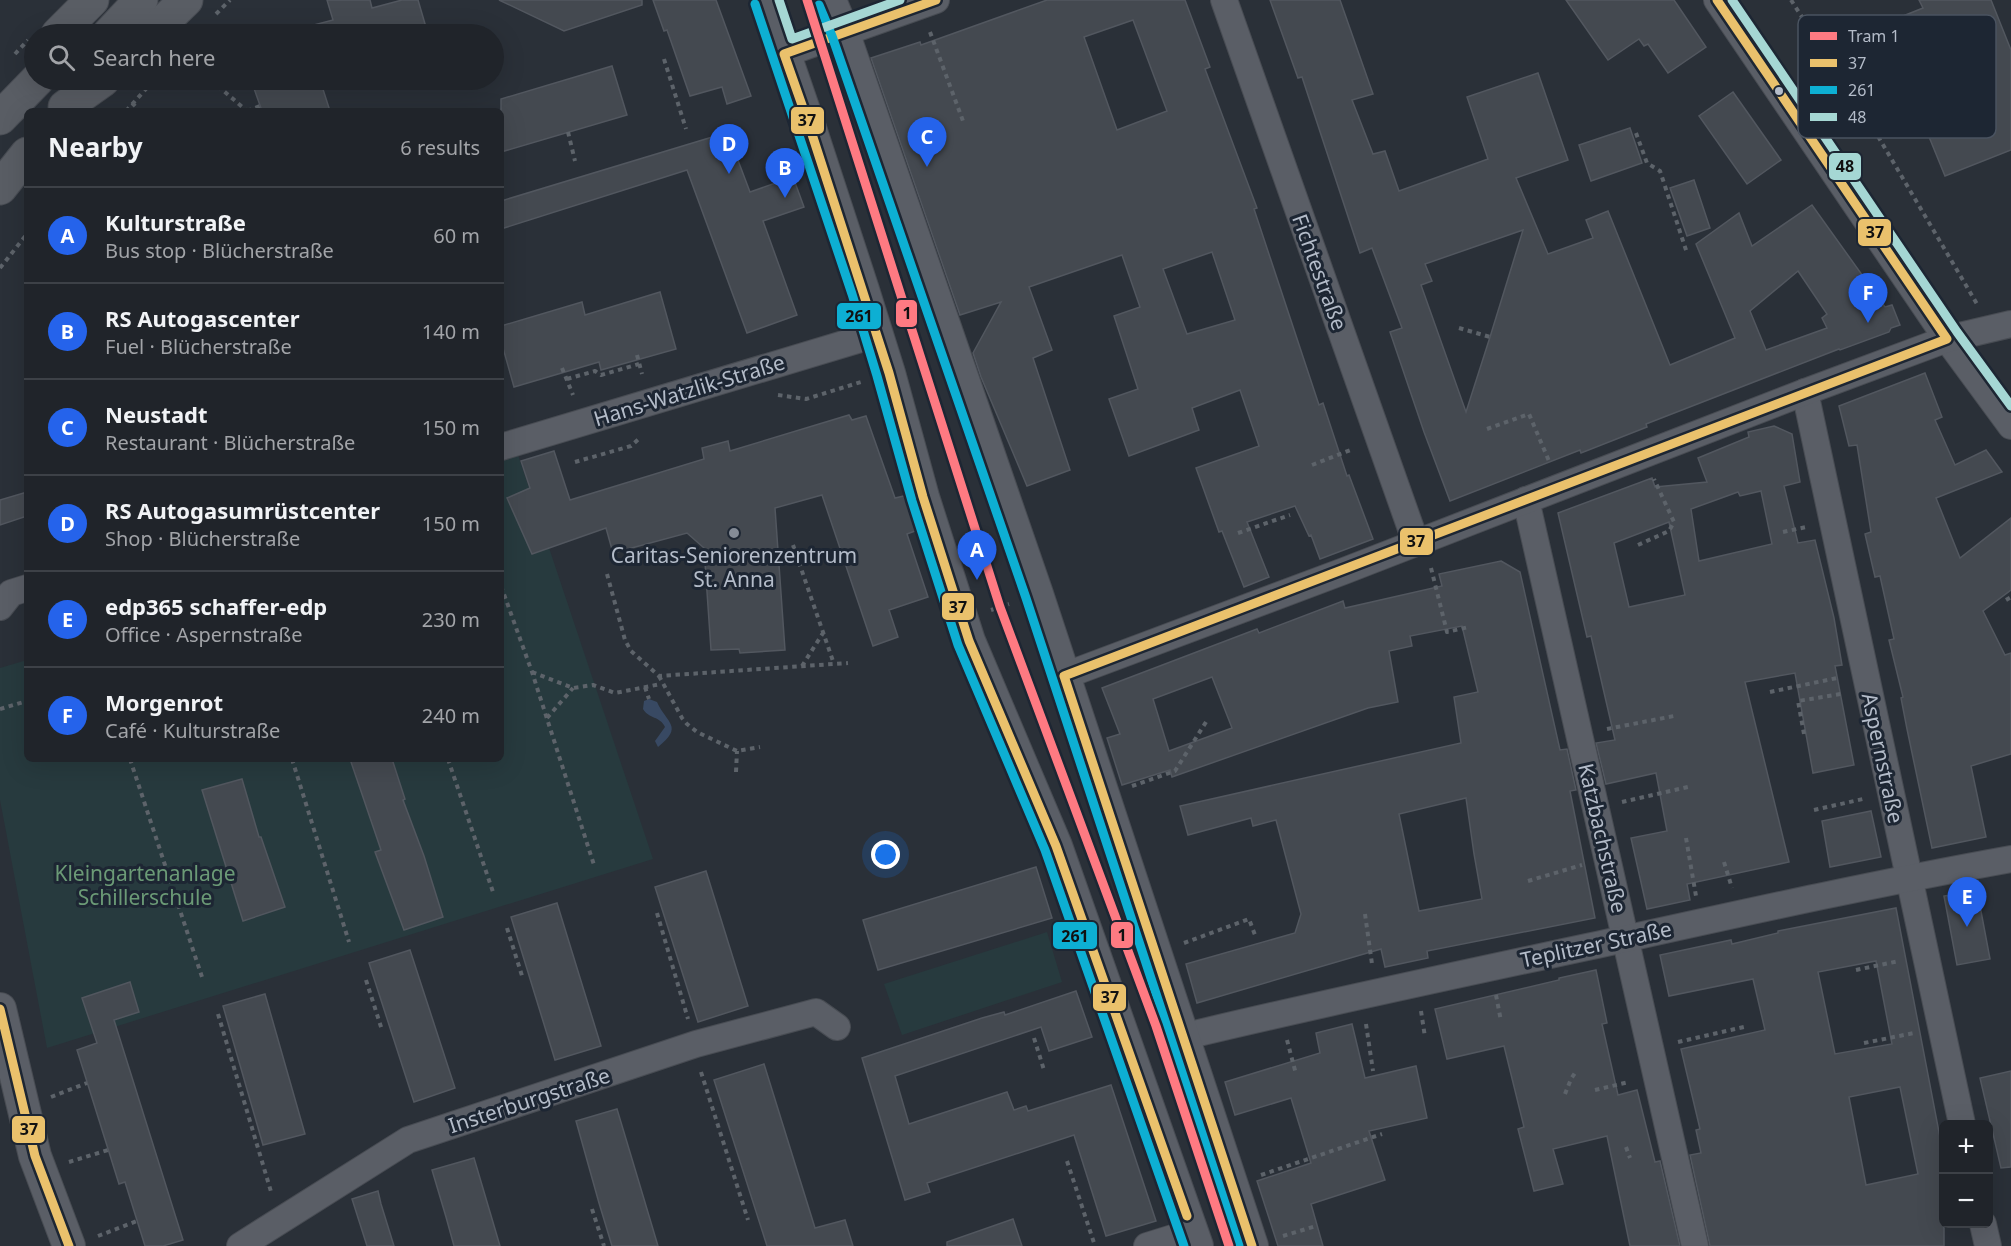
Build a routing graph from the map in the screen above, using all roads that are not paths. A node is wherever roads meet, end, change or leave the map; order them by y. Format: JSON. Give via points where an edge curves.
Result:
{"nodes":[{"id":1,"x":92,"y":0,"type":"edge"},
{"id":2,"x":141,"y":0,"type":"edge"},
{"id":3,"x":186,"y":0,"type":"edge"},
{"id":4,"x":766,"y":0,"type":"edge"},
{"id":5,"x":830,"y":0,"type":"edge"},
{"id":6,"x":1224,"y":0,"type":"edge"},
{"id":7,"x":1717,"y":0,"type":"edge"},
{"id":8,"x":928,"y":3,"type":"edge"},
{"id":9,"x":68,"y":24,"type":"edge"},
{"id":10,"x":118,"y":24,"type":"edge"},
{"id":11,"x":161,"y":24,"type":"edge"},
{"id":12,"x":843,"y":32,"type":"junction"},
{"id":13,"x":784,"y":54,"type":"junction"},
{"id":14,"x":26,"y":90,"type":"edge"},
{"id":15,"x":85,"y":90,"type":"edge"},
{"id":16,"x":69,"y":99,"type":"edge"},
{"id":17,"x":0,"y":118,"type":"edge"},
{"id":18,"x":1798,"y":119,"type":"edge"},
{"id":19,"x":1811,"y":138,"type":"edge"},
{"id":20,"x":24,"y":158,"type":"edge"},
{"id":21,"x":0,"y":188,"type":"edge"},
{"id":22,"x":2002,"y":326,"type":"edge"},
{"id":23,"x":877,"y":334,"type":"junction"},
{"id":24,"x":1947,"y":339,"type":"junction"},
{"id":25,"x":1805,"y":392,"type":"junction"},
{"id":26,"x":2011,"y":426,"type":"edge"},
{"id":27,"x":504,"y":446,"type":"edge"},
{"id":28,"x":1526,"y":500,"type":"junction"},
{"id":29,"x":1420,"y":542,"type":"junction"},
{"id":30,"x":24,"y":589,"type":"edge"},
{"id":31,"x":0,"y":607,"type":"edge"},
{"id":32,"x":1064,"y":676,"type":"junction"},
{"id":33,"x":2011,"y":858,"type":"edge"},
{"id":34,"x":1909,"y":878,"type":"junction"},
{"id":35,"x":1626,"y":938,"type":"junction"},
{"id":36,"x":0,"y":1009,"type":"edge"},
{"id":37,"x":837,"y":1027,"type":"dead end"},
{"id":38,"x":1182,"y":1037,"type":"junction"},
{"id":39,"x":1961,"y":1120,"type":"edge"},
{"id":40,"x":1984,"y":1228,"type":"edge"},
{"id":41,"x":1195,"y":1239,"type":"edge"},
{"id":42,"x":82,"y":1242,"type":"edge"},
{"id":43,"x":240,"y":1246,"type":"edge"},
{"id":44,"x":1147,"y":1246,"type":"edge"},
{"id":45,"x":1252,"y":1246,"type":"edge"},
{"id":46,"x":1695,"y":1246,"type":"edge"},
{"id":47,"x":1988,"y":1246,"type":"edge"}],
"edges":[{"from":1,"to":9,"type":"main road"},
{"from":2,"to":10,"type":"main road"},
{"from":3,"to":11,"type":"main road"},
{"from":4,"to":13,"type":"street"},
{"from":5,"to":12,"type":"street"},
{"from":6,"to":29,"type":"street","name":"Fichtestraße"},
{"from":7,"to":18,"type":"street"},
{"from":8,"to":12,"type":"street"},
{"from":12,"to":13,"type":"street"},
{"from":12,"to":32,"type":"street"},
{"from":13,"to":23,"type":"street"},
{"from":14,"to":17,"type":"main road"},
{"from":15,"to":16,"type":"main road"},
{"from":19,"to":24,"type":"street"},
{"from":20,"to":21,"type":"main road"},
{"from":22,"to":24,"type":"street"},
{"from":23,"to":27,"type":"street","name":"Hans-Watzlik-Straße"},
{"from":23,"to":41,"type":"street","via":[[969,640],[1056,846]]},
{"from":24,"to":25,"type":"street"},
{"from":24,"to":26,"type":"street"},
{"from":25,"to":28,"type":"street"},
{"from":25,"to":34,"type":"street","name":"Aspernstraße"},
{"from":28,"to":29,"type":"street"},
{"from":28,"to":35,"type":"street","name":"Katzbachstraße"},
{"from":29,"to":32,"type":"street"},
{"from":30,"to":31,"type":"street","via":[[11,593]]},
{"from":32,"to":38,"type":"street"},
{"from":33,"to":34,"type":"street","name":"Teplitzer Straße"},
{"from":34,"to":35,"type":"street","name":"Teplitzer Straße"},
{"from":34,"to":39,"type":"street","name":"Aspernstraße"},
{"from":35,"to":38,"type":"street","name":"Teplitzer Straße"},
{"from":35,"to":46,"type":"street","name":"Katzbachstraße"},
{"from":36,"to":42,"type":"street","via":[[35,1156]]},
{"from":37,"to":43,"type":"street","name":"Insterburgstraße","via":[[816,1012],[694,1044],[408,1140]]},
{"from":38,"to":45,"type":"street"},
{"from":40,"to":47,"type":"street"},
{"from":41,"to":44,"type":"street"}]}
